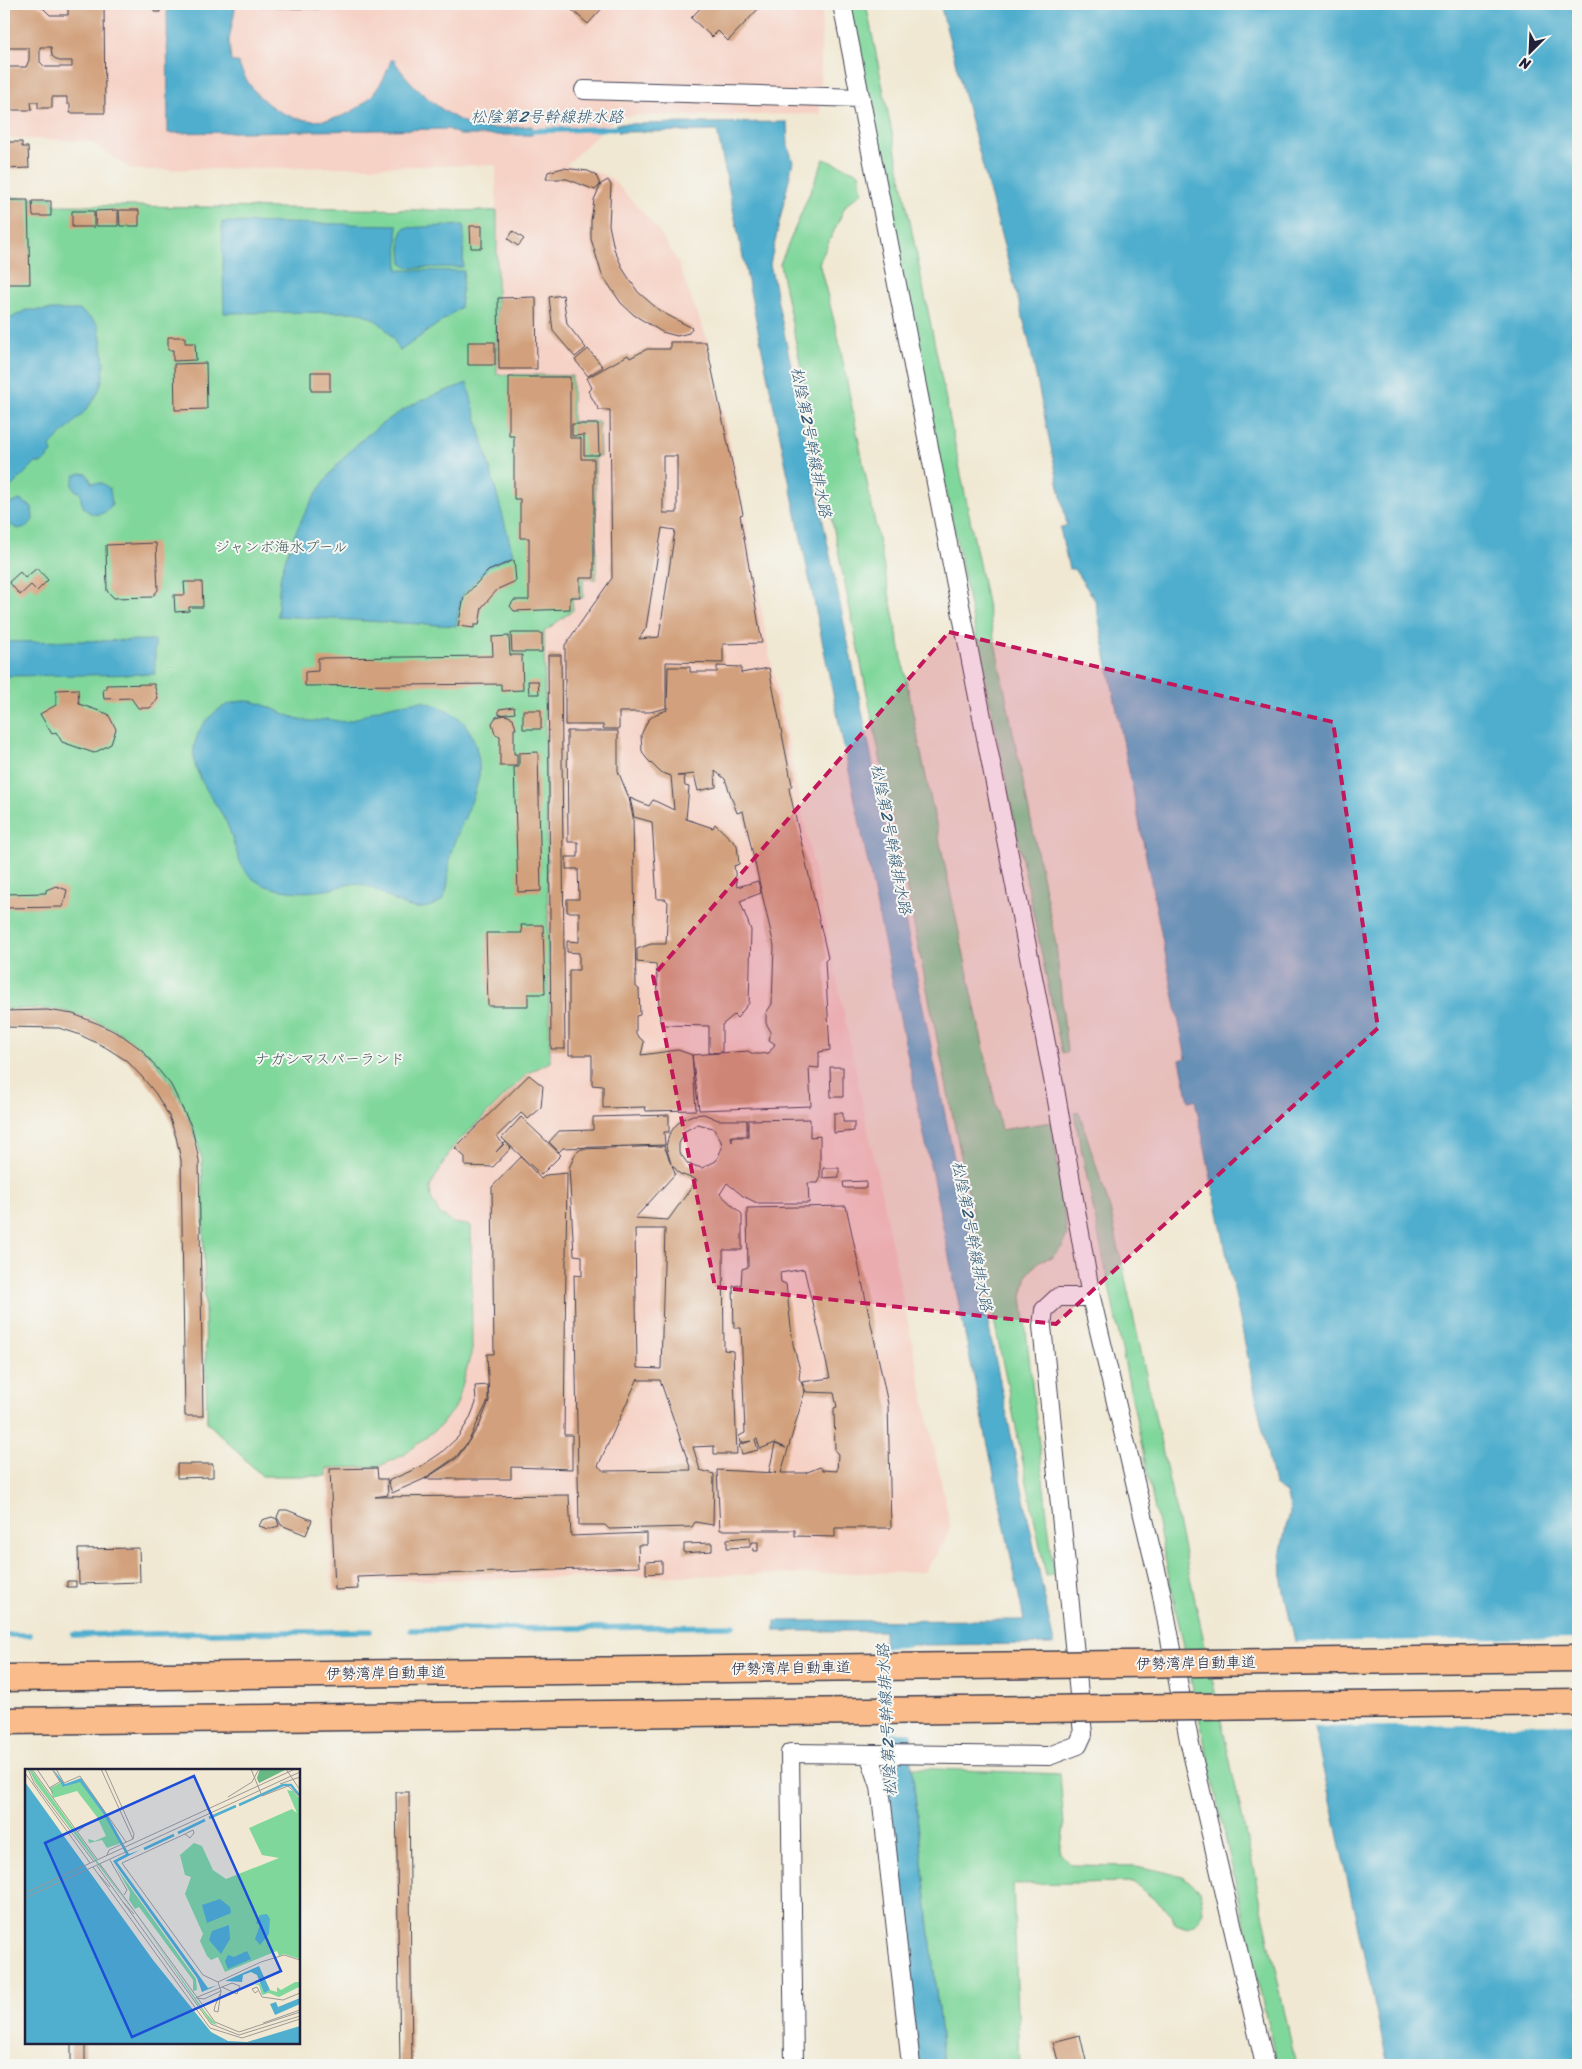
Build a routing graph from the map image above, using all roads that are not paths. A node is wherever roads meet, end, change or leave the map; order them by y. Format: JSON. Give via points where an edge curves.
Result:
{"nodes":[{"id":1,"x":842,"y":4,"type":"edge"},
{"id":2,"x":584,"y":90,"type":"dead end"},
{"id":3,"x":861,"y":98,"type":"junction"},
{"id":4,"x":1091,"y":1296,"type":"junction"},
{"id":5,"x":1578,"y":1658,"type":"edge"},
{"id":6,"x":4,"y":1678,"type":"edge"},
{"id":7,"x":1578,"y":1702,"type":"edge"},
{"id":8,"x":211,"y":1718,"type":"junction"},
{"id":9,"x":4,"y":1721,"type":"edge"},
{"id":10,"x":4,"y":1733,"type":"edge"},
{"id":11,"x":875,"y":1754,"type":"junction"},
{"id":12,"x":794,"y":2065,"type":"edge"},
{"id":13,"x":911,"y":2065,"type":"edge"},
{"id":14,"x":1265,"y":2065,"type":"edge"}],
"edges":[{"from":1,"to":3,"type":"street"},
{"from":2,"to":3,"type":"street"},
{"from":3,"to":4,"type":"street","via":[[1055,1089]]},
{"from":4,"to":11,"type":"street","via":[[1058,1297],[1044,1310],[1042,1326],[1083,1734],[1078,1745],[1049,1756]]},
{"from":4,"to":14,"type":"street","via":[[1161,1591],[1189,1740]]},
{"from":5,"to":6,"type":"highway","name":"伊勢湾岸自動車道","bridge":true},
{"from":7,"to":8,"type":"highway","bridge":true},
{"from":8,"to":9,"type":"highway"},
{"from":8,"to":10,"type":"highway"},
{"from":11,"to":12,"type":"street","via":[[790,1753]]},
{"from":11,"to":13,"type":"street"}]}
